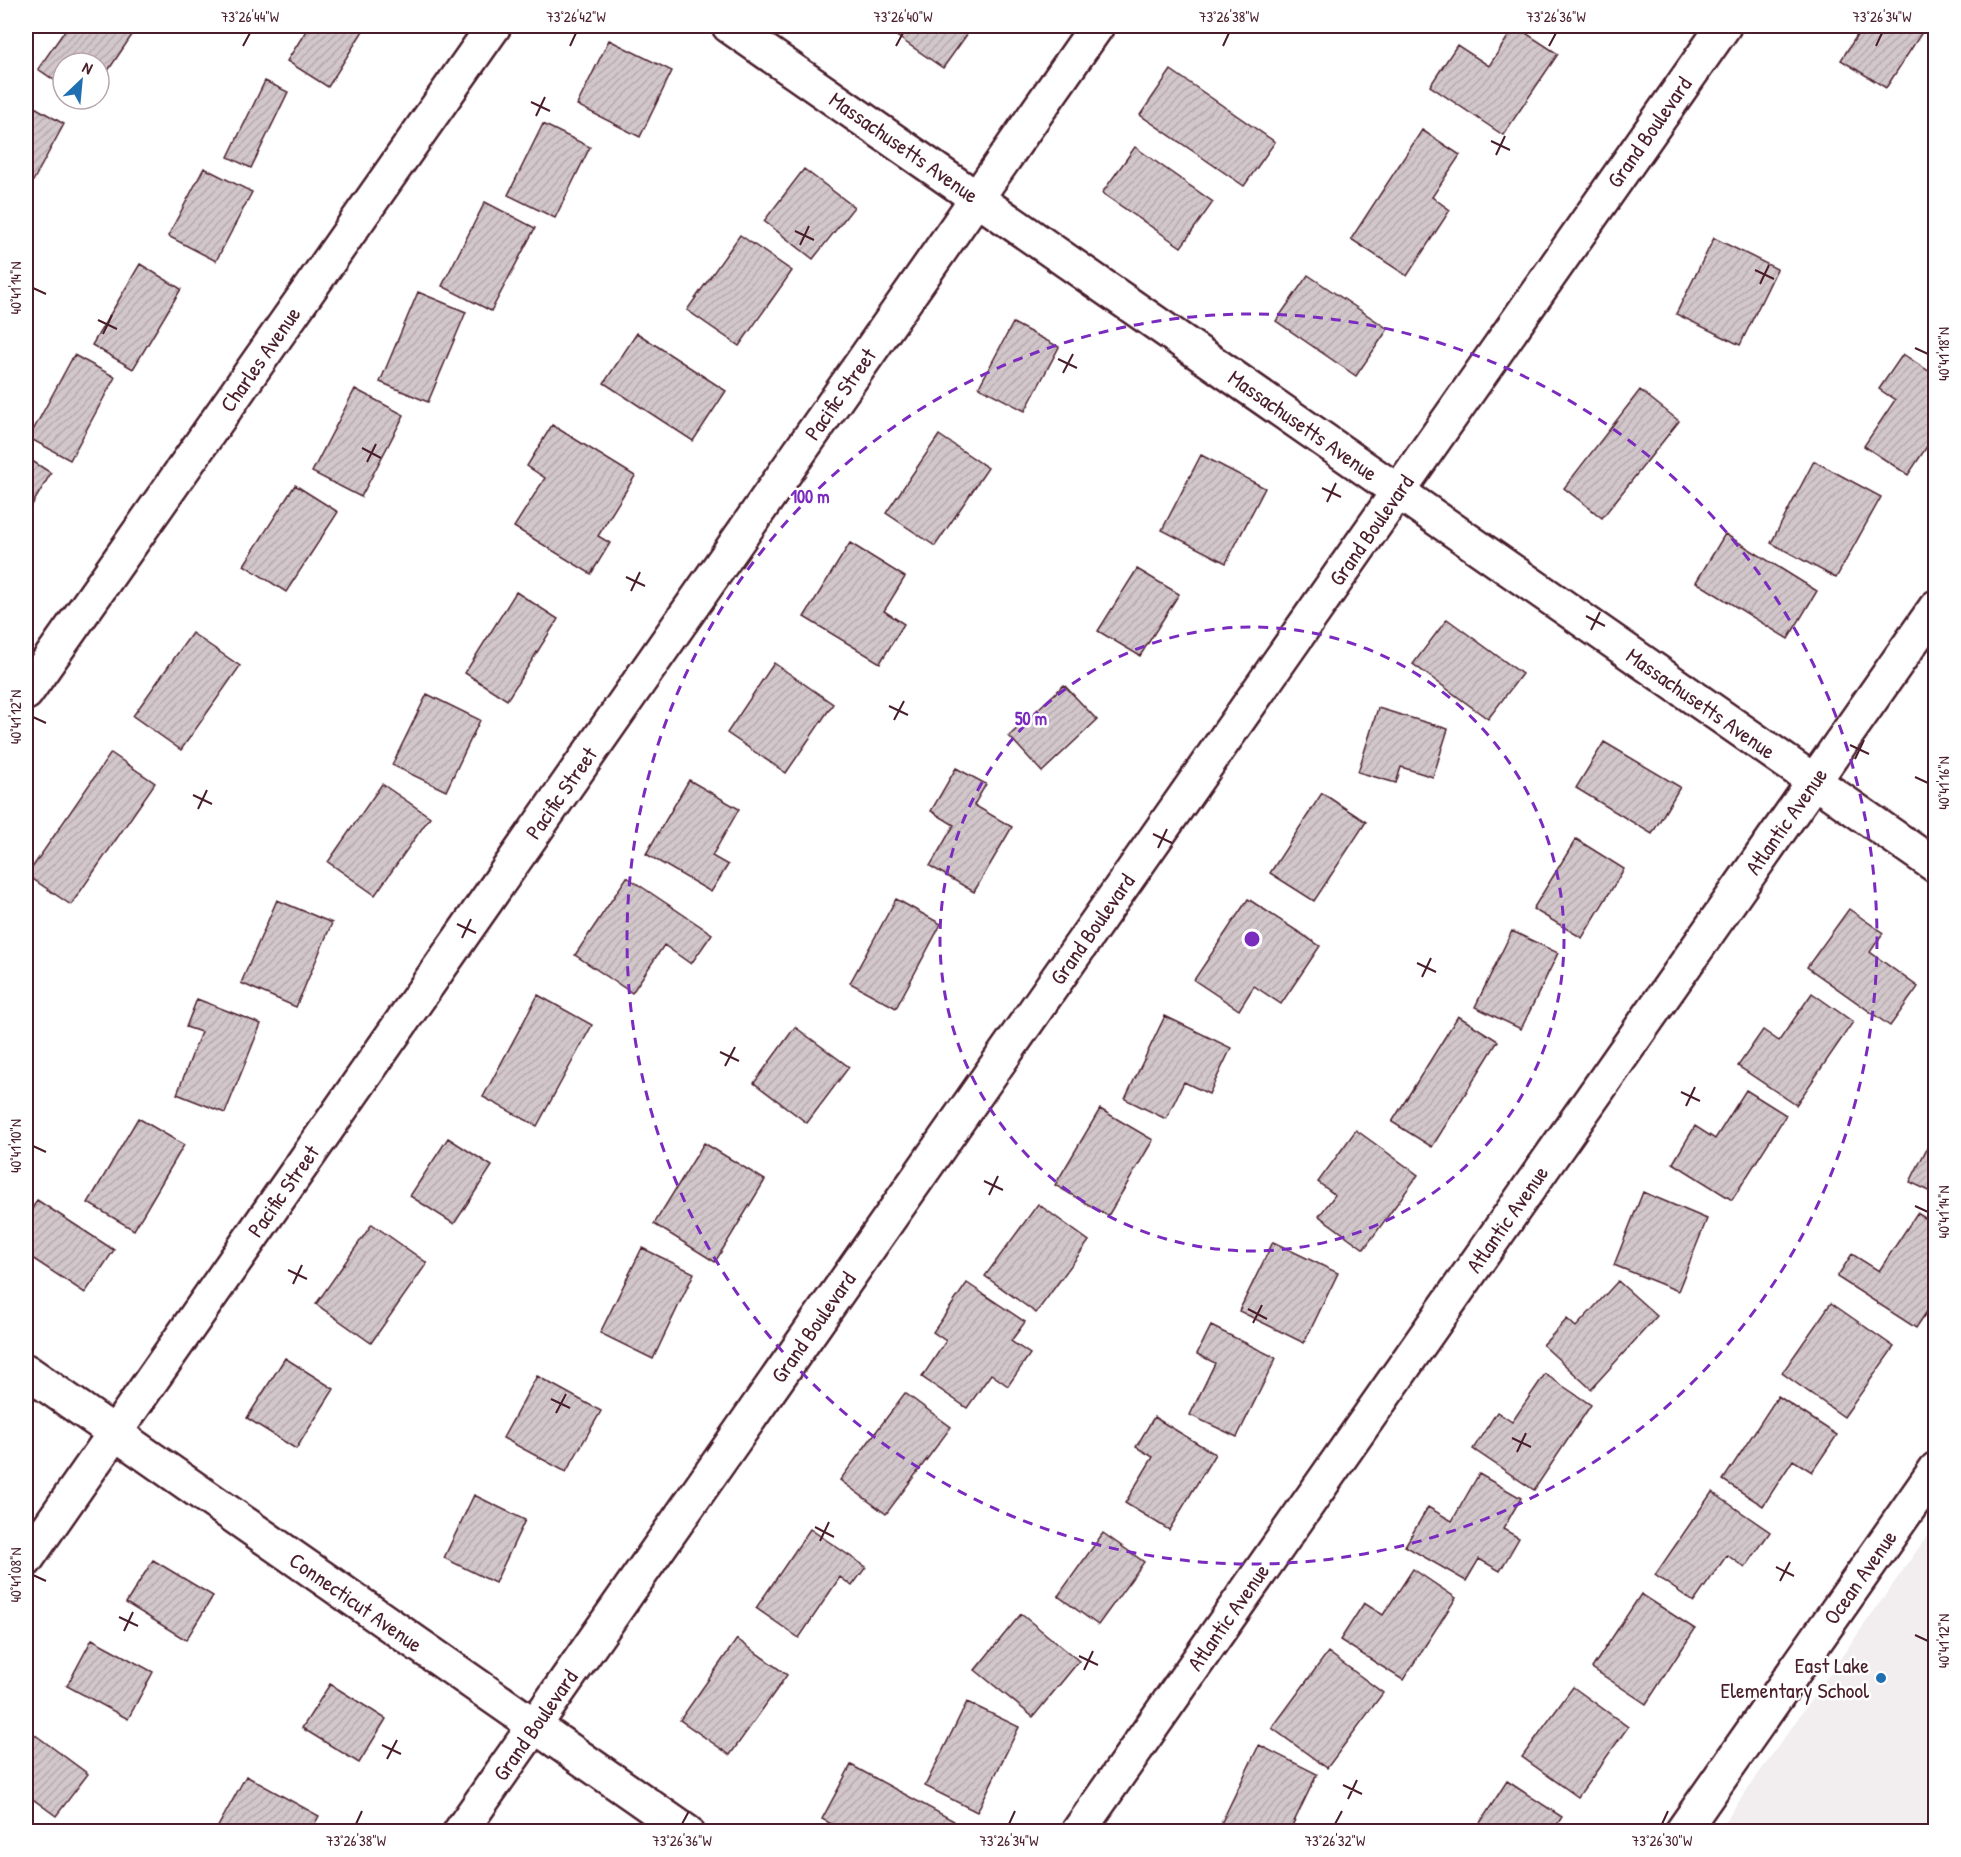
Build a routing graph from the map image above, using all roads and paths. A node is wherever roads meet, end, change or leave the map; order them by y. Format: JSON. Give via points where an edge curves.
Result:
{"nodes":[{"id":1,"x":494,"y":26,"type":"edge"},
{"id":2,"x":729,"y":26,"type":"edge"},
{"id":3,"x":1097,"y":26,"type":"edge"},
{"id":4,"x":1724,"y":26,"type":"edge"},
{"id":5,"x":977,"y":198,"type":"junction"},
{"id":6,"x":1398,"y":491,"type":"junction"},
{"id":7,"x":1935,"y":607,"type":"edge"},
{"id":8,"x":26,"y":693,"type":"edge"},
{"id":9,"x":1813,"y":781,"type":"junction"},
{"id":10,"x":1935,"y":866,"type":"edge"},
{"id":11,"x":26,"y":1371,"type":"edge"},
{"id":12,"x":114,"y":1433,"type":"junction"},
{"id":13,"x":1935,"y":1469,"type":"edge"},
{"id":14,"x":26,"y":1560,"type":"edge"},
{"id":15,"x":534,"y":1725,"type":"junction"},
{"id":16,"x":460,"y":1832,"type":"edge"},
{"id":17,"x":687,"y":1832,"type":"edge"},
{"id":18,"x":1078,"y":1832,"type":"edge"},
{"id":19,"x":1682,"y":1832,"type":"edge"}],
"edges":[{"from":1,"to":8,"type":"street","name":"Charles Avenue"},
{"from":2,"to":5,"type":"street","name":"Massachusetts Avenue"},
{"from":3,"to":5,"type":"street","name":"Pacific Street"},
{"from":4,"to":6,"type":"street","name":"Grand Boulevard"},
{"from":5,"to":6,"type":"street","name":"Massachusetts Avenue"},
{"from":5,"to":12,"type":"street","name":"Pacific Street"},
{"from":6,"to":9,"type":"street","name":"Massachusetts Avenue"},
{"from":6,"to":15,"type":"street","name":"Grand Boulevard"},
{"from":7,"to":9,"type":"street","name":"Atlantic Avenue"},
{"from":9,"to":10,"type":"street","name":"Massachusetts Avenue"},
{"from":9,"to":18,"type":"street","name":"Atlantic Avenue"},
{"from":11,"to":12,"type":"street","name":"Connecticut Avenue"},
{"from":12,"to":14,"type":"street","name":"Pacific Street"},
{"from":12,"to":15,"type":"street","name":"Connecticut Avenue"},
{"from":13,"to":19,"type":"street","name":"Ocean Avenue"},
{"from":15,"to":16,"type":"street","name":"Grand Boulevard"},
{"from":15,"to":17,"type":"street","name":"Connecticut Avenue"}]}
